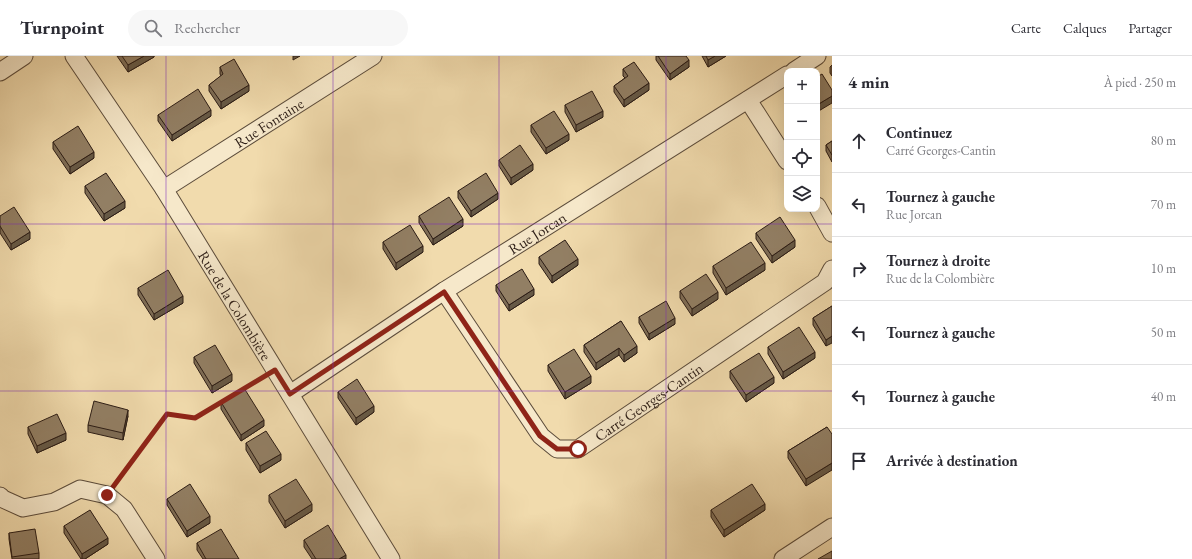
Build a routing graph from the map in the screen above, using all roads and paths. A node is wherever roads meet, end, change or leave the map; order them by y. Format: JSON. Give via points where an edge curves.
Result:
{"nodes":[{"id":1,"x":24,"y":56,"type":"edge"},
{"id":2,"x":74,"y":56,"type":"edge"},
{"id":3,"x":372,"y":56,"type":"edge"},
{"id":4,"x":817,"y":56,"type":"edge"},
{"id":5,"x":799,"y":68,"type":"edge"},
{"id":6,"x":0,"y":72,"type":"edge"},
{"id":7,"x":784,"y":77,"type":"edge"},
{"id":8,"x":748,"y":100,"type":"junction"},
{"id":9,"x":784,"y":155,"type":"edge"},
{"id":10,"x":164,"y":189,"type":"junction"},
{"id":11,"x":820,"y":211,"type":"edge"},
{"id":12,"x":832,"y":233,"type":"edge"},
{"id":13,"x":832,"y":269,"type":"edge"},
{"id":14,"x":444,"y":292,"type":"junction"},
{"id":15,"x":275,"y":370,"type":"junction"},
{"id":16,"x":242,"y":390,"type":"edge"},
{"id":17,"x":290,"y":394,"type":"junction"},
{"id":18,"x":228,"y":398,"type":"edge"},
{"id":19,"x":107,"y":495,"type":"junction"},
{"id":20,"x":0,"y":496,"type":"edge"},
{"id":21,"x":832,"y":527,"type":"edge"},
{"id":22,"x":156,"y":559,"type":"edge"},
{"id":23,"x":391,"y":559,"type":"edge"},
{"id":24,"x":783,"y":559,"type":"edge"}],
"edges":[{"from":1,"to":6,"type":"street"},
{"from":2,"to":10,"type":"street","name":"Rue de la Colombière"},
{"from":3,"to":10,"type":"street","name":"Rue Fontaine"},
{"from":4,"to":5,"type":"street"},
{"from":7,"to":8,"type":"street","name":"Rue Jorcan"},
{"from":8,"to":9,"type":"street"},
{"from":8,"to":14,"type":"street","name":"Rue Jorcan"},
{"from":10,"to":15,"type":"street","name":"Rue de la Colombière"},
{"from":11,"to":12,"type":"street"},
{"from":13,"to":14,"type":"street","name":"Carré Georges-Cantin","via":[[825,282],[578,449],[557,449],[540,436]]},
{"from":14,"to":17,"type":"street","name":"Rue Jorcan"},
{"from":15,"to":16,"type":"path"},
{"from":15,"to":17,"type":"street","name":"Rue de la Colombière"},
{"from":17,"to":23,"type":"street","name":"Rue de la Colombière"},
{"from":18,"to":19,"type":"path","via":[[195,418],[167,414]]},
{"from":19,"to":20,"type":"street","via":[[80,489],[54,502],[23,508]]},
{"from":19,"to":22,"type":"street","via":[[124,509]]},
{"from":21,"to":24,"type":"street"}]}
